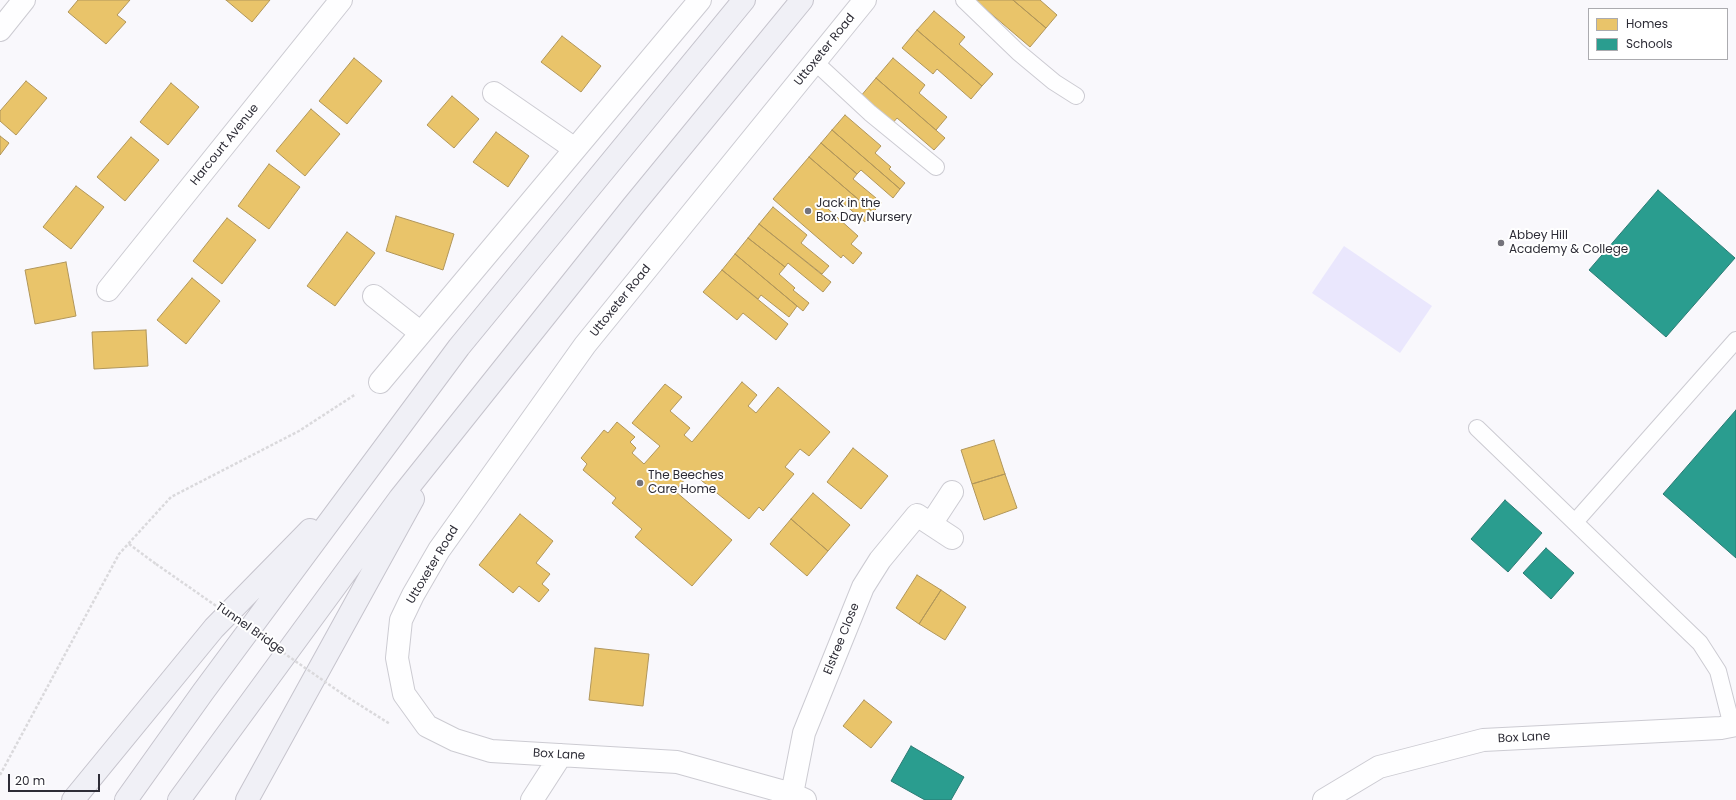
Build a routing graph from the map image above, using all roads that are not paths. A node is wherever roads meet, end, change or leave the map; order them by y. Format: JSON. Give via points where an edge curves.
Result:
{"nodes":[{"id":1,"x":24,"y":0,"type":"edge"},
{"id":2,"x":341,"y":0,"type":"edge"},
{"id":3,"x":700,"y":0,"type":"edge"},
{"id":4,"x":744,"y":0,"type":"edge"},
{"id":5,"x":802,"y":0,"type":"edge"},
{"id":6,"x":865,"y":0,"type":"edge"},
{"id":7,"x":964,"y":0,"type":"edge"},
{"id":8,"x":0,"y":30,"type":"edge"},
{"id":9,"x":815,"y":62,"type":"junction"},
{"id":10,"x":494,"y":93,"type":"dead end"},
{"id":11,"x":1076,"y":96,"type":"dead end"},
{"id":12,"x":575,"y":149,"type":"junction"},
{"id":13,"x":936,"y":167,"type":"dead end"},
{"id":14,"x":108,"y":290,"type":"dead end"},
{"id":15,"x":374,"y":296,"type":"dead end"},
{"id":16,"x":421,"y":334,"type":"junction"},
{"id":17,"x":1736,"y":340,"type":"edge"},
{"id":18,"x":380,"y":382,"type":"road end"},
{"id":19,"x":1477,"y":428,"type":"dead end"},
{"id":20,"x":443,"y":445,"type":"junction"},
{"id":21,"x":364,"y":474,"type":"junction"},
{"id":22,"x":952,"y":492,"type":"dead end"},
{"id":23,"x":1575,"y":522,"type":"junction"},
{"id":24,"x":931,"y":524,"type":"junction"},
{"id":25,"x":952,"y":538,"type":"dead end"},
{"id":26,"x":401,"y":620,"type":"joint"},
{"id":27,"x":1734,"y":726,"type":"edge"},
{"id":28,"x":561,"y":755,"type":"junction"},
{"id":29,"x":799,"y":797,"type":"edge"},
{"id":30,"x":74,"y":800,"type":"edge"},
{"id":31,"x":126,"y":800,"type":"edge"},
{"id":32,"x":179,"y":800,"type":"edge"},
{"id":33,"x":247,"y":800,"type":"edge"},
{"id":34,"x":532,"y":800,"type":"edge"},
{"id":35,"x":1324,"y":800,"type":"edge"}],
"edges":[{"from":1,"to":8,"type":"street"},
{"from":2,"to":14,"type":"street","name":"Harcourt Avenue"},
{"from":3,"to":12,"type":"street"},
{"from":4,"to":21,"type":"highway","via":[[459,347]]},
{"from":5,"to":20,"type":"highway","via":[[632,206]]},
{"from":6,"to":9,"type":"street","name":"Uttoxeter Road"},
{"from":7,"to":11,"type":"lane","via":[[1018,52],[1054,82]]},
{"from":9,"to":13,"type":"lane","via":[[870,113]]},
{"from":9,"to":26,"type":"street","name":"Uttoxeter Road","via":[[585,345],[439,550]]},
{"from":10,"to":12,"type":"street"},
{"from":12,"to":16,"type":"street"},
{"from":15,"to":16,"type":"street"},
{"from":16,"to":18,"type":"street"},
{"from":17,"to":23,"type":"lane"},
{"from":19,"to":23,"type":"lane"},
{"from":20,"to":32,"type":"highway","via":[[400,498]]},
{"from":20,"to":33,"type":"highway"},
{"from":21,"to":30,"type":"highway","via":[[214,628]]},
{"from":21,"to":31,"type":"highway"},
{"from":22,"to":24,"type":"street"},
{"from":23,"to":27,"type":"lane","via":[[1700,643],[1718,671]]},
{"from":24,"to":25,"type":"street","name":"Elstree Close"},
{"from":24,"to":29,"type":"street","name":"Elstree Close","via":[[917,515],[880,560],[863,587],[804,733]]},
{"from":26,"to":28,"type":"street","name":"Box Lane","via":[[397,658],[404,694],[427,726],[455,740],[491,751]]},
{"from":27,"to":35,"type":"street","name":"Box Lane","via":[[1483,740],[1379,767]]},
{"from":28,"to":29,"type":"street","name":"Box Lane","via":[[677,762]]},
{"from":28,"to":34,"type":"street"}]}
